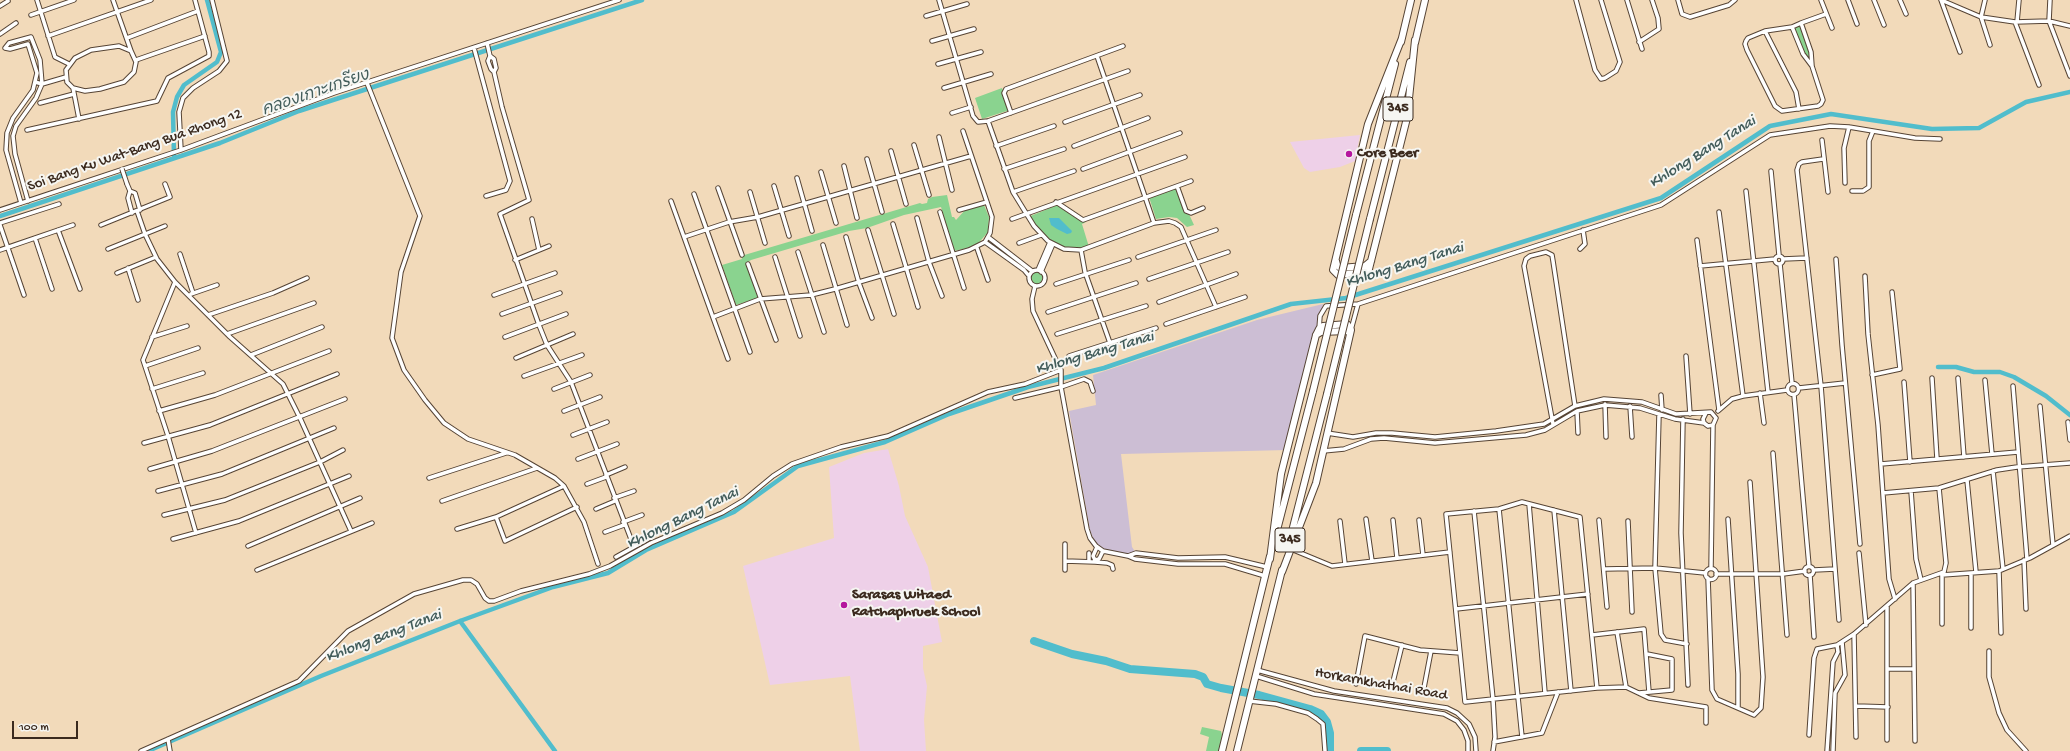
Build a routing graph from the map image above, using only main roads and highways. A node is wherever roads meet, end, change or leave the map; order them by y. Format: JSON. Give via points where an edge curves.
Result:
{"nodes":[{"id":1,"x":1411,"y":0,"type":"edge"},
{"id":2,"x":1425,"y":0,"type":"edge"},
{"id":3,"x":1402,"y":38,"type":"junction"},
{"id":4,"x":1415,"y":40,"type":"junction"},
{"id":5,"x":1393,"y":128,"type":"junction"},
{"id":6,"x":1403,"y":130,"type":"junction"},
{"id":7,"x":1366,"y":136,"type":"junction"},
{"id":8,"x":1376,"y":138,"type":"junction"},
{"id":9,"x":1316,"y":336,"type":"junction"},
{"id":10,"x":1349,"y":339,"type":"junction"},
{"id":11,"x":1285,"y":460,"type":"junction"},
{"id":12,"x":1295,"y":462,"type":"junction"},
{"id":13,"x":1307,"y":475,"type":"junction"},
{"id":14,"x":1317,"y":478,"type":"junction"},
{"id":15,"x":1270,"y":559,"type":"junction"},
{"id":16,"x":1282,"y":572,"type":"junction"},
{"id":17,"x":1222,"y":751,"type":"edge"},
{"id":18,"x":1237,"y":751,"type":"edge"}],
"edges":[{"from":1,"to":3,"type":"main road","number":"345"},
{"from":2,"to":4,"type":"main road","number":"345"},
{"from":3,"to":7,"type":"main road","via":[[1368,124]]},
{"from":3,"to":8,"type":"main road","number":"345"},
{"from":4,"to":5,"type":"main road","number":"345"},
{"from":4,"to":6,"type":"main road","via":[[1407,118]]},
{"from":5,"to":6,"type":"main road","via":[[1400,118],[1404,121]]},
{"from":5,"to":13,"type":"main road","number":"345","bridge":true},
{"from":6,"to":7,"type":"main road","via":[[1371,261],[1365,266],[1340,268],[1336,258]]},
{"from":7,"to":8,"type":"main road","via":[[1368,129],[1372,127],[1377,131]]},
{"from":8,"to":12,"type":"main road","number":"345","bridge":true},
{"from":9,"to":10,"type":"main road","via":[[1322,332],[1347,331]]},
{"from":9,"to":10,"type":"main road","via":[[1319,328],[1342,324],[1349,326],[1351,330]]},
{"from":9,"to":11,"type":"main road"},
{"from":10,"to":14,"type":"main road"},
{"from":11,"to":12,"type":"main road","via":[[1286,472],[1290,471]]},
{"from":11,"to":15,"type":"main road"},
{"from":12,"to":15,"type":"main road","number":"345"},
{"from":13,"to":14,"type":"main road","via":[[1311,482]]},
{"from":13,"to":16,"type":"main road","number":"345"},
{"from":14,"to":16,"type":"main road"},
{"from":15,"to":17,"type":"main road","number":"345"},
{"from":16,"to":18,"type":"main road","number":"345"}]}
